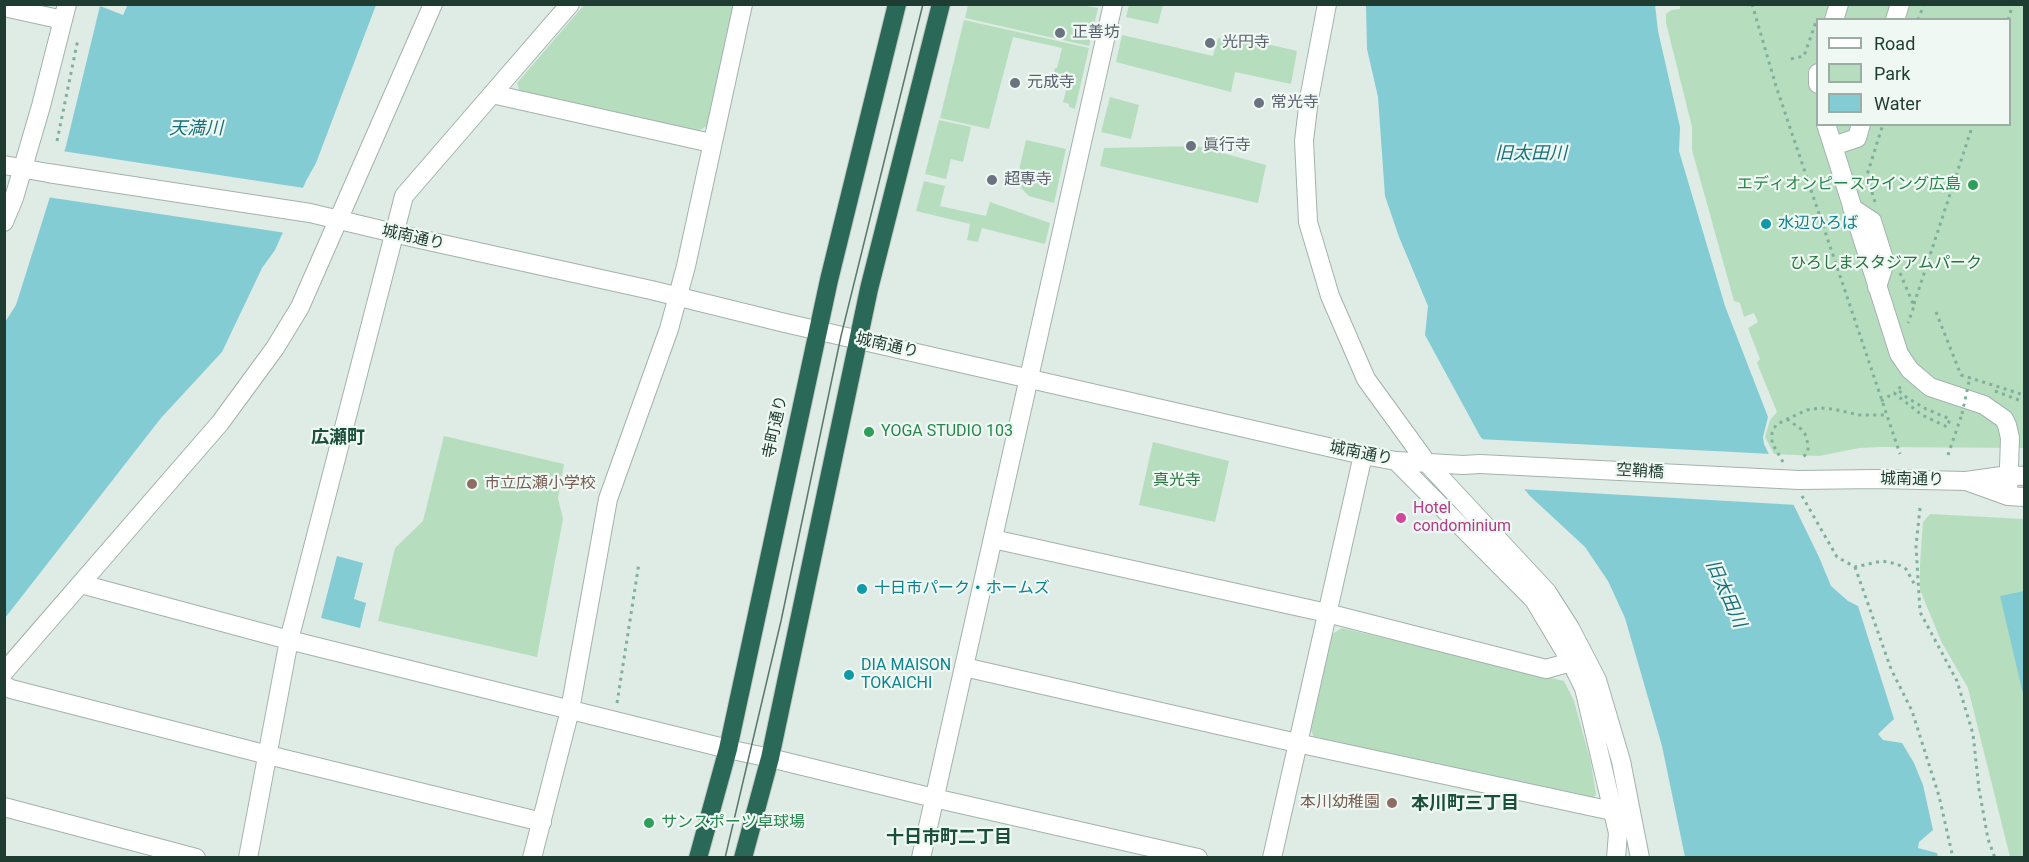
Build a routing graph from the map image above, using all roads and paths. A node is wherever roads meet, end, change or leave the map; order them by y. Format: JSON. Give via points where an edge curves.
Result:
{"nodes":[{"id":1,"x":433,"y":4,"type":"edge"},
{"id":2,"x":570,"y":4,"type":"edge"},
{"id":3,"x":743,"y":4,"type":"edge"},
{"id":4,"x":897,"y":4,"type":"edge"},
{"id":5,"x":941,"y":4,"type":"edge"},
{"id":6,"x":1113,"y":4,"type":"edge"},
{"id":7,"x":1327,"y":4,"type":"edge"},
{"id":8,"x":1752,"y":4,"type":"edge"},
{"id":9,"x":1839,"y":4,"type":"edge"},
{"id":10,"x":4,"y":7,"type":"edge"},
{"id":11,"x":65,"y":12,"type":"edge"},
{"id":12,"x":1826,"y":17,"type":"edge"},
{"id":13,"x":1816,"y":35,"type":"edge"},
{"id":14,"x":78,"y":39,"type":"dead end"},
{"id":15,"x":1791,"y":59,"type":"dead end"},
{"id":16,"x":492,"y":94,"type":"junction"},
{"id":17,"x":1827,"y":126,"type":"edge"},
{"id":18,"x":1860,"y":126,"type":"edge"},
{"id":19,"x":1882,"y":126,"type":"edge"},
{"id":20,"x":1972,"y":126,"type":"edge"},
{"id":21,"x":57,"y":141,"type":"dead end"},
{"id":22,"x":711,"y":143,"type":"junction"},
{"id":23,"x":1833,"y":146,"type":"junction"},
{"id":24,"x":4,"y":165,"type":"edge"},
{"id":25,"x":22,"y":169,"type":"junction"},
{"id":26,"x":1878,"y":212,"type":"dead end"},
{"id":27,"x":338,"y":221,"type":"junction"},
{"id":28,"x":4,"y":222,"type":"edge"},
{"id":29,"x":394,"y":233,"type":"junction"},
{"id":30,"x":1896,"y":266,"type":"dead end"},
{"id":31,"x":678,"y":297,"type":"junction"},
{"id":32,"x":1914,"y":306,"type":"junction"},
{"id":33,"x":1936,"y":312,"type":"dead end"},
{"id":34,"x":1908,"y":326,"type":"dead end"},
{"id":35,"x":817,"y":330,"type":"junction"},
{"id":36,"x":858,"y":340,"type":"junction"},
{"id":37,"x":1953,"y":376,"type":"dead end"},
{"id":38,"x":1970,"y":377,"type":"junction"},
{"id":39,"x":1029,"y":379,"type":"junction"},
{"id":40,"x":1910,"y":392,"type":"dead end"},
{"id":41,"x":2025,"y":395,"type":"edge"},
{"id":42,"x":1918,"y":398,"type":"dead end"},
{"id":43,"x":1881,"y":401,"type":"junction"},
{"id":44,"x":2025,"y":402,"type":"edge"},
{"id":45,"x":1963,"y":406,"type":"junction"},
{"id":46,"x":1945,"y":411,"type":"dead end"},
{"id":47,"x":1953,"y":411,"type":"dead end"},
{"id":48,"x":1787,"y":419,"type":"dead end"},
{"id":49,"x":1900,"y":454,"type":"dead end"},
{"id":50,"x":1363,"y":455,"type":"junction"},
{"id":51,"x":1948,"y":455,"type":"dead end"},
{"id":52,"x":1802,"y":459,"type":"dead end"},
{"id":53,"x":1396,"y":461,"type":"junction"},
{"id":54,"x":1427,"y":463,"type":"junction"},
{"id":55,"x":1480,"y":464,"type":"joint"},
{"id":56,"x":2017,"y":476,"type":"edge"},
{"id":57,"x":1800,"y":480,"type":"joint"},
{"id":58,"x":1965,"y":481,"type":"junction"},
{"id":59,"x":2016,"y":496,"type":"edge"},
{"id":60,"x":1920,"y":508,"type":"dead end"},
{"id":61,"x":993,"y":538,"type":"junction"},
{"id":62,"x":639,"y":563,"type":"dead end"},
{"id":63,"x":1856,"y":567,"type":"dead end"},
{"id":64,"x":81,"y":584,"type":"junction"},
{"id":65,"x":1327,"y":614,"type":"junction"},
{"id":66,"x":289,"y":640,"type":"junction"},
{"id":67,"x":1571,"y":662,"type":"junction"},
{"id":68,"x":964,"y":666,"type":"junction"},
{"id":69,"x":4,"y":672,"type":"edge"},
{"id":70,"x":4,"y":685,"type":"edge"},
{"id":71,"x":570,"y":710,"type":"junction"},
{"id":72,"x":615,"y":720,"type":"junction"},
{"id":73,"x":1297,"y":743,"type":"junction"},
{"id":74,"x":728,"y":749,"type":"junction"},
{"id":75,"x":268,"y":755,"type":"junction"},
{"id":76,"x":770,"y":758,"type":"junction"},
{"id":77,"x":934,"y":798,"type":"junction"},
{"id":78,"x":4,"y":807,"type":"edge"},
{"id":79,"x":1612,"y":811,"type":"junction"},
{"id":80,"x":542,"y":822,"type":"junction"},
{"id":81,"x":1638,"y":855,"type":"edge"},
{"id":82,"x":196,"y":858,"type":"edge"},
{"id":83,"x":248,"y":858,"type":"edge"},
{"id":84,"x":532,"y":858,"type":"edge"},
{"id":85,"x":698,"y":858,"type":"edge"},
{"id":86,"x":743,"y":858,"type":"edge"},
{"id":87,"x":921,"y":858,"type":"edge"},
{"id":88,"x":1198,"y":858,"type":"edge"},
{"id":89,"x":1272,"y":858,"type":"edge"},
{"id":90,"x":1616,"y":858,"type":"edge"},
{"id":91,"x":1953,"y":858,"type":"edge"},
{"id":92,"x":1995,"y":858,"type":"edge"}],
"edges":[{"from":1,"to":27,"type":"street"},
{"from":2,"to":16,"type":"street"},
{"from":3,"to":22,"type":"street"},
{"from":4,"to":35,"type":"highway","name":"寺町通り"},
{"from":5,"to":36,"type":"highway"},
{"from":6,"to":39,"type":"street"},
{"from":7,"to":54,"type":"street","via":[[1305,141],[1308,222],[1330,296],[1366,379]]},
{"from":8,"to":43,"type":"path"},
{"from":9,"to":12,"type":"street"},
{"from":10,"to":11,"type":"street"},
{"from":11,"to":25,"type":"street"},
{"from":13,"to":15,"type":"path","via":[[1804,56]]},
{"from":14,"to":21,"type":"path"},
{"from":16,"to":22,"type":"street"},
{"from":16,"to":29,"type":"street","via":[[404,196]]},
{"from":17,"to":23,"type":"street"},
{"from":18,"to":23,"type":"street","via":[[1857,138]]},
{"from":19,"to":26,"type":"path","via":[[1866,175]]},
{"from":20,"to":32,"type":"path"},
{"from":22,"to":31,"type":"street"},
{"from":23,"to":56,"type":"street","via":[[1896,346],[1910,370],[1930,387],[1984,405],[2000,416],[2007,424]]},
{"from":24,"to":25,"type":"street","name":"城南通り"},
{"from":25,"to":27,"type":"street","name":"城南通り","via":[[297,211]]},
{"from":25,"to":28,"type":"street"},
{"from":27,"to":29,"type":"street","name":"城南通り"},
{"from":27,"to":64,"type":"street","via":[[300,307],[244,392]]},
{"from":29,"to":31,"type":"street","name":"城南通り"},
{"from":29,"to":66,"type":"street"},
{"from":30,"to":32,"type":"path"},
{"from":31,"to":35,"type":"street","name":"城南通り"},
{"from":31,"to":71,"type":"street","via":[[608,499]]},
{"from":32,"to":34,"type":"path"},
{"from":33,"to":38,"type":"path","via":[[1961,375]]},
{"from":35,"to":36,"type":"street","name":"城南通り"},
{"from":35,"to":74,"type":"highway","name":"寺町通り"},
{"from":36,"to":39,"type":"street","name":"城南通り"},
{"from":36,"to":76,"type":"highway"},
{"from":37,"to":44,"type":"path"},
{"from":38,"to":41,"type":"path"},
{"from":38,"to":45,"type":"path","bridge":true},
{"from":39,"to":50,"type":"street","name":"城南通り"},
{"from":39,"to":61,"type":"street"},
{"from":40,"to":43,"type":"path","via":[[1902,385],[1897,389],[1914,403],[1950,419],[1947,427],[1922,416],[1894,393]]},
{"from":42,"to":46,"type":"path"},
{"from":43,"to":49,"type":"path"},
{"from":45,"to":47,"type":"path"},
{"from":45,"to":51,"type":"path"},
{"from":48,"to":52,"type":"path","via":[[1805,434],[1808,451]]},
{"from":50,"to":53,"type":"street","name":"城南通り"},
{"from":50,"to":65,"type":"street"},
{"from":53,"to":54,"type":"street","name":"城南通り"},
{"from":53,"to":67,"type":"street","via":[[1534,600]]},
{"from":54,"to":55,"type":"street","name":"城南通り"},
{"from":54,"to":81,"type":"street","via":[[1547,592],[1598,680],[1621,761]]},
{"from":55,"to":57,"type":"street","name":"空鞘橋","bridge":true},
{"from":56,"to":58,"type":"street","name":"城南通り"},
{"from":56,"to":59,"type":"street"},
{"from":57,"to":58,"type":"street","name":"城南通り"},
{"from":58,"to":59,"type":"street"},
{"from":60,"to":92,"type":"path","via":[[1916,546],[1920,612],[1957,681],[1973,734],[1979,789]]},
{"from":61,"to":65,"type":"street"},
{"from":61,"to":68,"type":"street"},
{"from":62,"to":72,"type":"path"},
{"from":63,"to":91,"type":"path","via":[[1892,669],[1912,711],[1939,796]]},
{"from":64,"to":66,"type":"street"},
{"from":64,"to":69,"type":"street"},
{"from":65,"to":67,"type":"street","via":[[1546,669]]},
{"from":65,"to":73,"type":"street"},
{"from":66,"to":71,"type":"street"},
{"from":66,"to":75,"type":"street"},
{"from":67,"to":79,"type":"street","via":[[1584,688]]},
{"from":68,"to":73,"type":"street"},
{"from":68,"to":77,"type":"street"},
{"from":70,"to":75,"type":"street"},
{"from":71,"to":72,"type":"street"},
{"from":71,"to":80,"type":"street"},
{"from":72,"to":74,"type":"street"},
{"from":73,"to":79,"type":"street"},
{"from":73,"to":89,"type":"street"},
{"from":74,"to":76,"type":"street"},
{"from":74,"to":85,"type":"highway","name":"寺町通り"},
{"from":75,"to":80,"type":"street"},
{"from":75,"to":83,"type":"street"},
{"from":76,"to":77,"type":"street"},
{"from":76,"to":86,"type":"highway"},
{"from":77,"to":87,"type":"street"},
{"from":77,"to":88,"type":"street"},
{"from":78,"to":82,"type":"street"},
{"from":79,"to":90,"type":"street","via":[[1618,833]]},
{"from":80,"to":84,"type":"street"}]}
